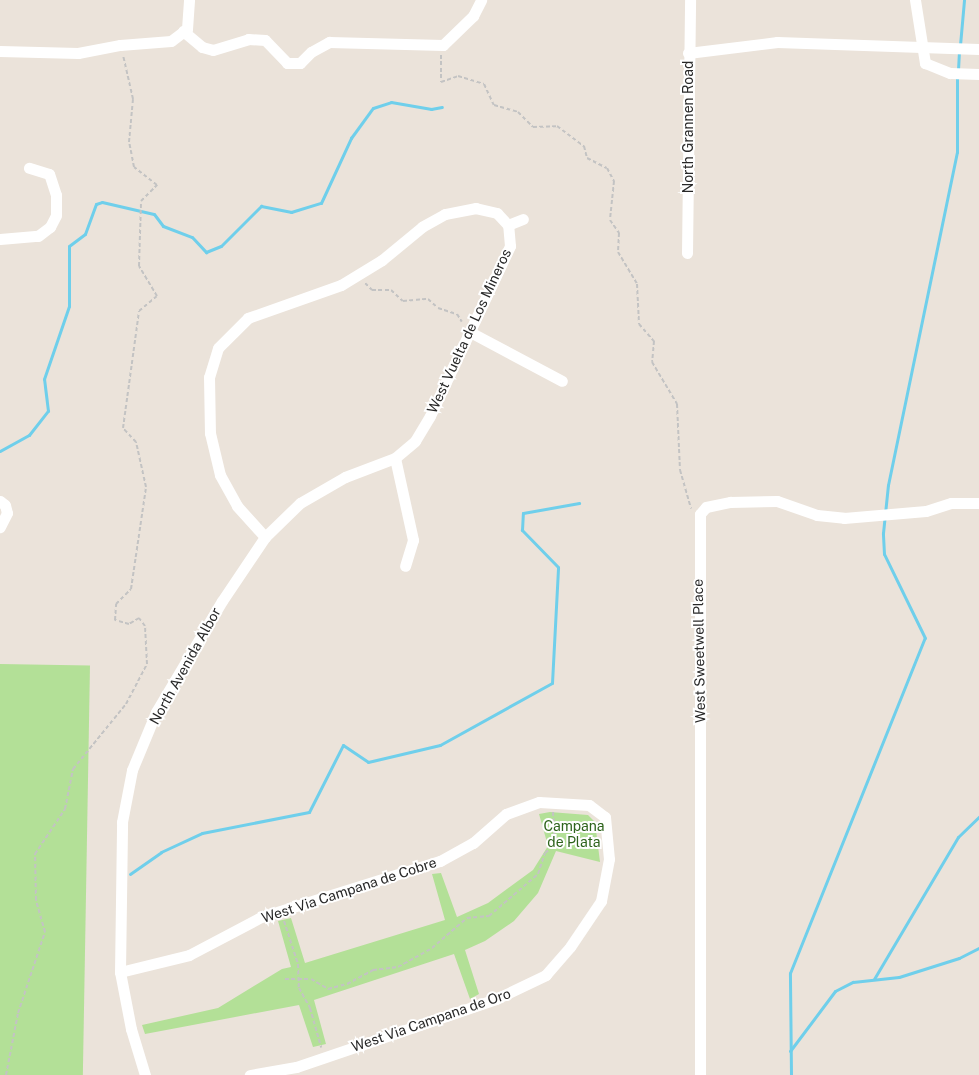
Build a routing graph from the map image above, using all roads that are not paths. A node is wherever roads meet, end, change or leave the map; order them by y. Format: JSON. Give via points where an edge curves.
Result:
{"nodes":[{"id":1,"x":189,"y":0,"type":"edge"},
{"id":2,"x":481,"y":0,"type":"edge"},
{"id":3,"x":690,"y":0,"type":"edge"},
{"id":4,"x":915,"y":0,"type":"edge"},
{"id":5,"x":183,"y":31,"type":"junction"},
{"id":6,"x":922,"y":46,"type":"junction"},
{"id":7,"x":979,"y":49,"type":"edge"},
{"id":8,"x":0,"y":51,"type":"edge"},
{"id":9,"x":688,"y":53,"type":"junction"},
{"id":10,"x":979,"y":74,"type":"edge"},
{"id":11,"x":29,"y":168,"type":"dead end"},
{"id":12,"x":523,"y":219,"type":"dead end"},
{"id":13,"x":508,"y":225,"type":"junction"},
{"id":14,"x":0,"y":240,"type":"edge"},
{"id":15,"x":687,"y":253,"type":"dead end"},
{"id":16,"x":470,"y":332,"type":"junction"},
{"id":17,"x":562,"y":381,"type":"dead end"},
{"id":18,"x":395,"y":458,"type":"junction"},
{"id":19,"x":0,"y":501,"type":"edge"},
{"id":20,"x":979,"y":503,"type":"edge"},
{"id":21,"x":0,"y":527,"type":"edge"},
{"id":22,"x":265,"y":537,"type":"junction"},
{"id":23,"x":405,"y":566,"type":"dead end"},
{"id":24,"x":603,"y":807,"type":"joint"},
{"id":25,"x":120,"y":972,"type":"junction"},
{"id":26,"x":145,"y":1075,"type":"edge"},
{"id":27,"x":250,"y":1075,"type":"edge"},
{"id":28,"x":700,"y":1075,"type":"edge"}],
"edges":[{"from":1,"to":5,"type":"street","via":[[187,29]]},
{"from":2,"to":5,"type":"street","via":[[473,16],[443,45],[329,42],[300,63],[287,62],[265,40],[248,39],[214,50],[202,47]]},
{"from":3,"to":9,"type":"street","name":"North Grannen Road"},
{"from":4,"to":6,"type":"street"},
{"from":5,"to":8,"type":"street","via":[[171,42],[120,45],[78,53]]},
{"from":6,"to":7,"type":"street"},
{"from":6,"to":9,"type":"street","via":[[777,42]]},
{"from":6,"to":10,"type":"street","via":[[925,63],[950,73]]},
{"from":9,"to":15,"type":"street","name":"North Grannen Road"},
{"from":11,"to":14,"type":"street","via":[[49,174],[56,195],[56,215],[50,227],[38,236]]},
{"from":12,"to":13,"type":"street"},
{"from":13,"to":16,"type":"street","name":"West Vuelta de Los Mineros","via":[[510,246]]},
{"from":13,"to":22,"type":"street","via":[[497,213],[476,208],[445,214],[341,285],[248,318],[218,348],[209,377],[210,433],[224,483],[237,506]]},
{"from":16,"to":17,"type":"street"},
{"from":16,"to":18,"type":"street","name":"West Vuelta de Los Mineros","via":[[430,416],[414,440]]},
{"from":18,"to":22,"type":"street","name":"North Avenida Albor","via":[[344,476],[300,503]]},
{"from":18,"to":23,"type":"street","via":[[413,540]]},
{"from":19,"to":21,"type":"street","via":[[6,505],[7,513]]},
{"from":20,"to":28,"type":"street","name":"West Sweetwell Place","via":[[952,503],[926,511],[844,518],[817,515],[777,501],[730,502],[706,507],[699,516]]},
{"from":22,"to":25,"type":"street","name":"North Avenida Albor","via":[[222,601],[156,712],[132,770],[122,822]]},
{"from":24,"to":25,"type":"street","name":"West Via Campana de Cobre","via":[[539,802],[506,814],[473,843],[440,861],[260,917],[189,955]]},
{"from":24,"to":27,"type":"street","name":"West Via Campana de Oro","via":[[608,850],[601,900],[570,947],[546,975],[496,999],[296,1066]]},
{"from":25,"to":26,"type":"street","name":"North Avenida Albor","via":[[131,1029]]}]}
